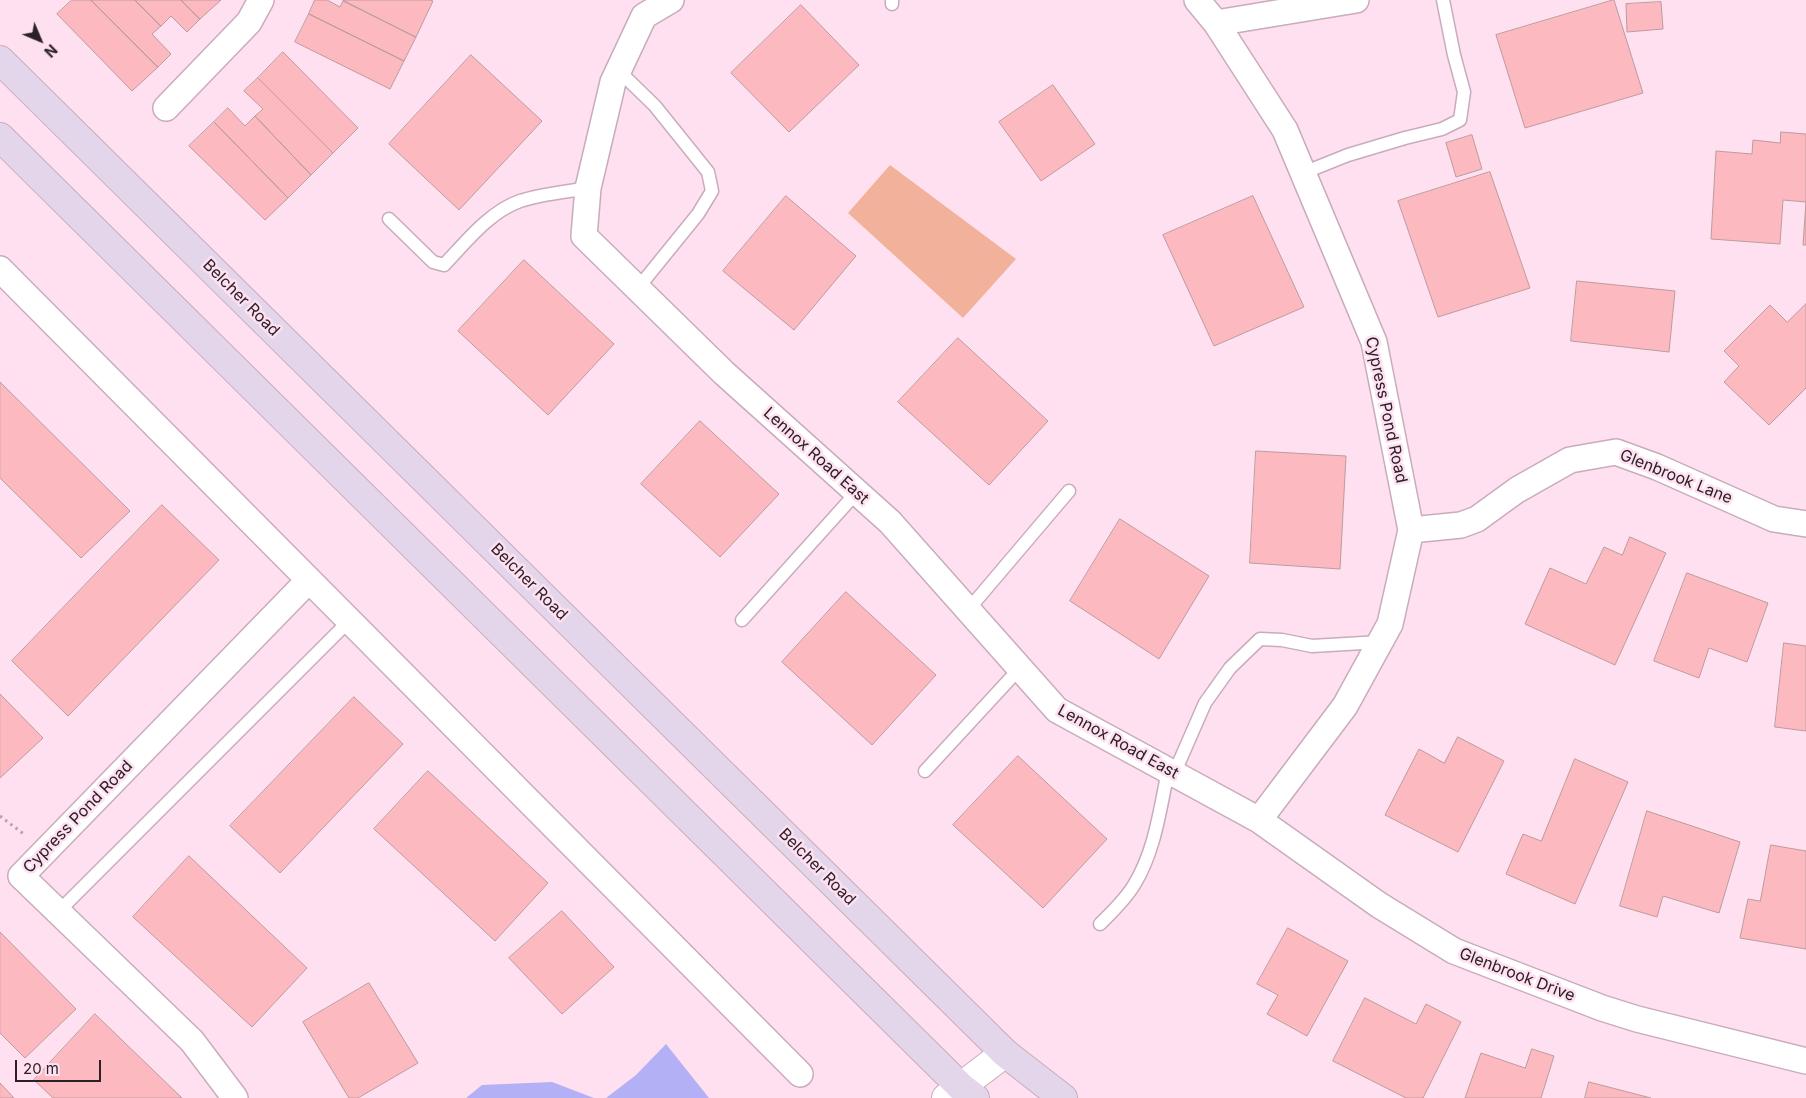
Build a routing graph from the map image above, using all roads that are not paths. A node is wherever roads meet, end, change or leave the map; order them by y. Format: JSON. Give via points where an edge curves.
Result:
{"nodes":[{"id":1,"x":261,"y":0,"type":"edge"},
{"id":2,"x":671,"y":0,"type":"edge"},
{"id":3,"x":1197,"y":0,"type":"edge"},
{"id":4,"x":1356,"y":0,"type":"edge"},
{"id":5,"x":1443,"y":0,"type":"edge"},
{"id":6,"x":1216,"y":23,"type":"junction"},
{"id":7,"x":0,"y":60,"type":"edge"},
{"id":8,"x":617,"y":69,"type":"junction"},
{"id":9,"x":166,"y":108,"type":"dead end"},
{"id":10,"x":0,"y":137,"type":"edge"},
{"id":11,"x":1303,"y":173,"type":"junction"},
{"id":12,"x":588,"y":188,"type":"junction"},
{"id":13,"x":389,"y":219,"type":"dead end"},
{"id":14,"x":0,"y":269,"type":"edge"},
{"id":15,"x":638,"y":288,"type":"junction"},
{"id":16,"x":1069,"y":491,"type":"dead end"},
{"id":17,"x":857,"y":492,"type":"junction"},
{"id":18,"x":1806,"y":524,"type":"edge"},
{"id":19,"x":1411,"y":530,"type":"junction"},
{"id":20,"x":309,"y":580,"type":"junction"},
{"id":21,"x":968,"y":610,"type":"junction"},
{"id":22,"x":742,"y":620,"type":"dead end"},
{"id":23,"x":349,"y":621,"type":"junction"},
{"id":24,"x":1380,"y":642,"type":"junction"},
{"id":25,"x":1020,"y":668,"type":"junction"},
{"id":26,"x":925,"y":771,"type":"dead end"},
{"id":27,"x":1171,"y":772,"type":"junction"},
{"id":28,"x":1259,"y":820,"type":"junction"},
{"id":29,"x":58,"y":912,"type":"junction"},
{"id":30,"x":1100,"y":924,"type":"dead end"},
{"id":31,"x":1005,"y":1053,"type":"junction"},
{"id":32,"x":1806,"y":1061,"type":"edge"},
{"id":33,"x":800,"y":1074,"type":"dead end"},
{"id":34,"x":960,"y":1094,"type":"edge"},
{"id":35,"x":234,"y":1098,"type":"edge"},
{"id":36,"x":1063,"y":1098,"type":"edge"}],
"edges":[{"from":1,"to":9,"type":"street","via":[[249,22]]},
{"from":2,"to":8,"type":"street","name":"Lennox Road East","via":[[644,16]]},
{"from":3,"to":6,"type":"street","name":"Cypress Pond Road"},
{"from":4,"to":6,"type":"street"},
{"from":5,"to":11,"type":"lane","via":[[1464,92],[1460,120],[1442,130],[1348,155]]},
{"from":6,"to":11,"type":"street","name":"Cypress Pond Road","via":[[1285,130]]},
{"from":7,"to":31,"type":"main road","name":"Belcher Road"},
{"from":8,"to":12,"type":"street","name":"Lennox Road East"},
{"from":8,"to":15,"type":"lane","via":[[655,106],[708,172],[712,191],[698,214]]},
{"from":10,"to":34,"type":"main road"},
{"from":11,"to":19,"type":"street","name":"Cypress Pond Road","via":[[1374,342]]},
{"from":12,"to":13,"type":"lane","via":[[519,201],[474,233],[444,265],[432,262]]},
{"from":12,"to":15,"type":"street","name":"Lennox Road East","via":[[584,236]]},
{"from":14,"to":20,"type":"street"},
{"from":15,"to":17,"type":"street","name":"Lennox Road East","via":[[724,373]]},
{"from":16,"to":21,"type":"lane"},
{"from":17,"to":21,"type":"street","name":"Lennox Road East","via":[[890,522]]},
{"from":17,"to":22,"type":"lane"},
{"from":18,"to":19,"type":"street","name":"Glenbrook Lane","via":[[1774,519],[1616,452],[1570,460],[1516,490],[1477,518],[1461,524]]},
{"from":19,"to":24,"type":"street","name":"Cypress Pond Road","via":[[1390,624]]},
{"from":20,"to":23,"type":"street"},
{"from":20,"to":29,"type":"street","name":"Cypress Pond Road","via":[[20,876]]},
{"from":21,"to":25,"type":"street","name":"Lennox Road East"},
{"from":23,"to":29,"type":"lane"},
{"from":23,"to":33,"type":"street"},
{"from":24,"to":27,"type":"lane","via":[[1312,646],[1260,639],[1230,668],[1205,703]]},
{"from":24,"to":28,"type":"street","name":"Cypress Pond Road","via":[[1345,706]]},
{"from":25,"to":26,"type":"lane"},
{"from":25,"to":27,"type":"street","name":"Lennox Road East","via":[[1057,710]]},
{"from":27,"to":28,"type":"street","name":"Lennox Road East"},
{"from":27,"to":30,"type":"lane","via":[[1142,871],[1132,888]]},
{"from":28,"to":32,"type":"street","name":"Glenbrook Drive","via":[[1378,905],[1454,951],[1637,1019]]},
{"from":29,"to":35,"type":"street","name":"Cypress Pond Road","via":[[192,1040]]},
{"from":31,"to":34,"type":"street"},
{"from":31,"to":36,"type":"main road","name":"Belcher Road"}]}
